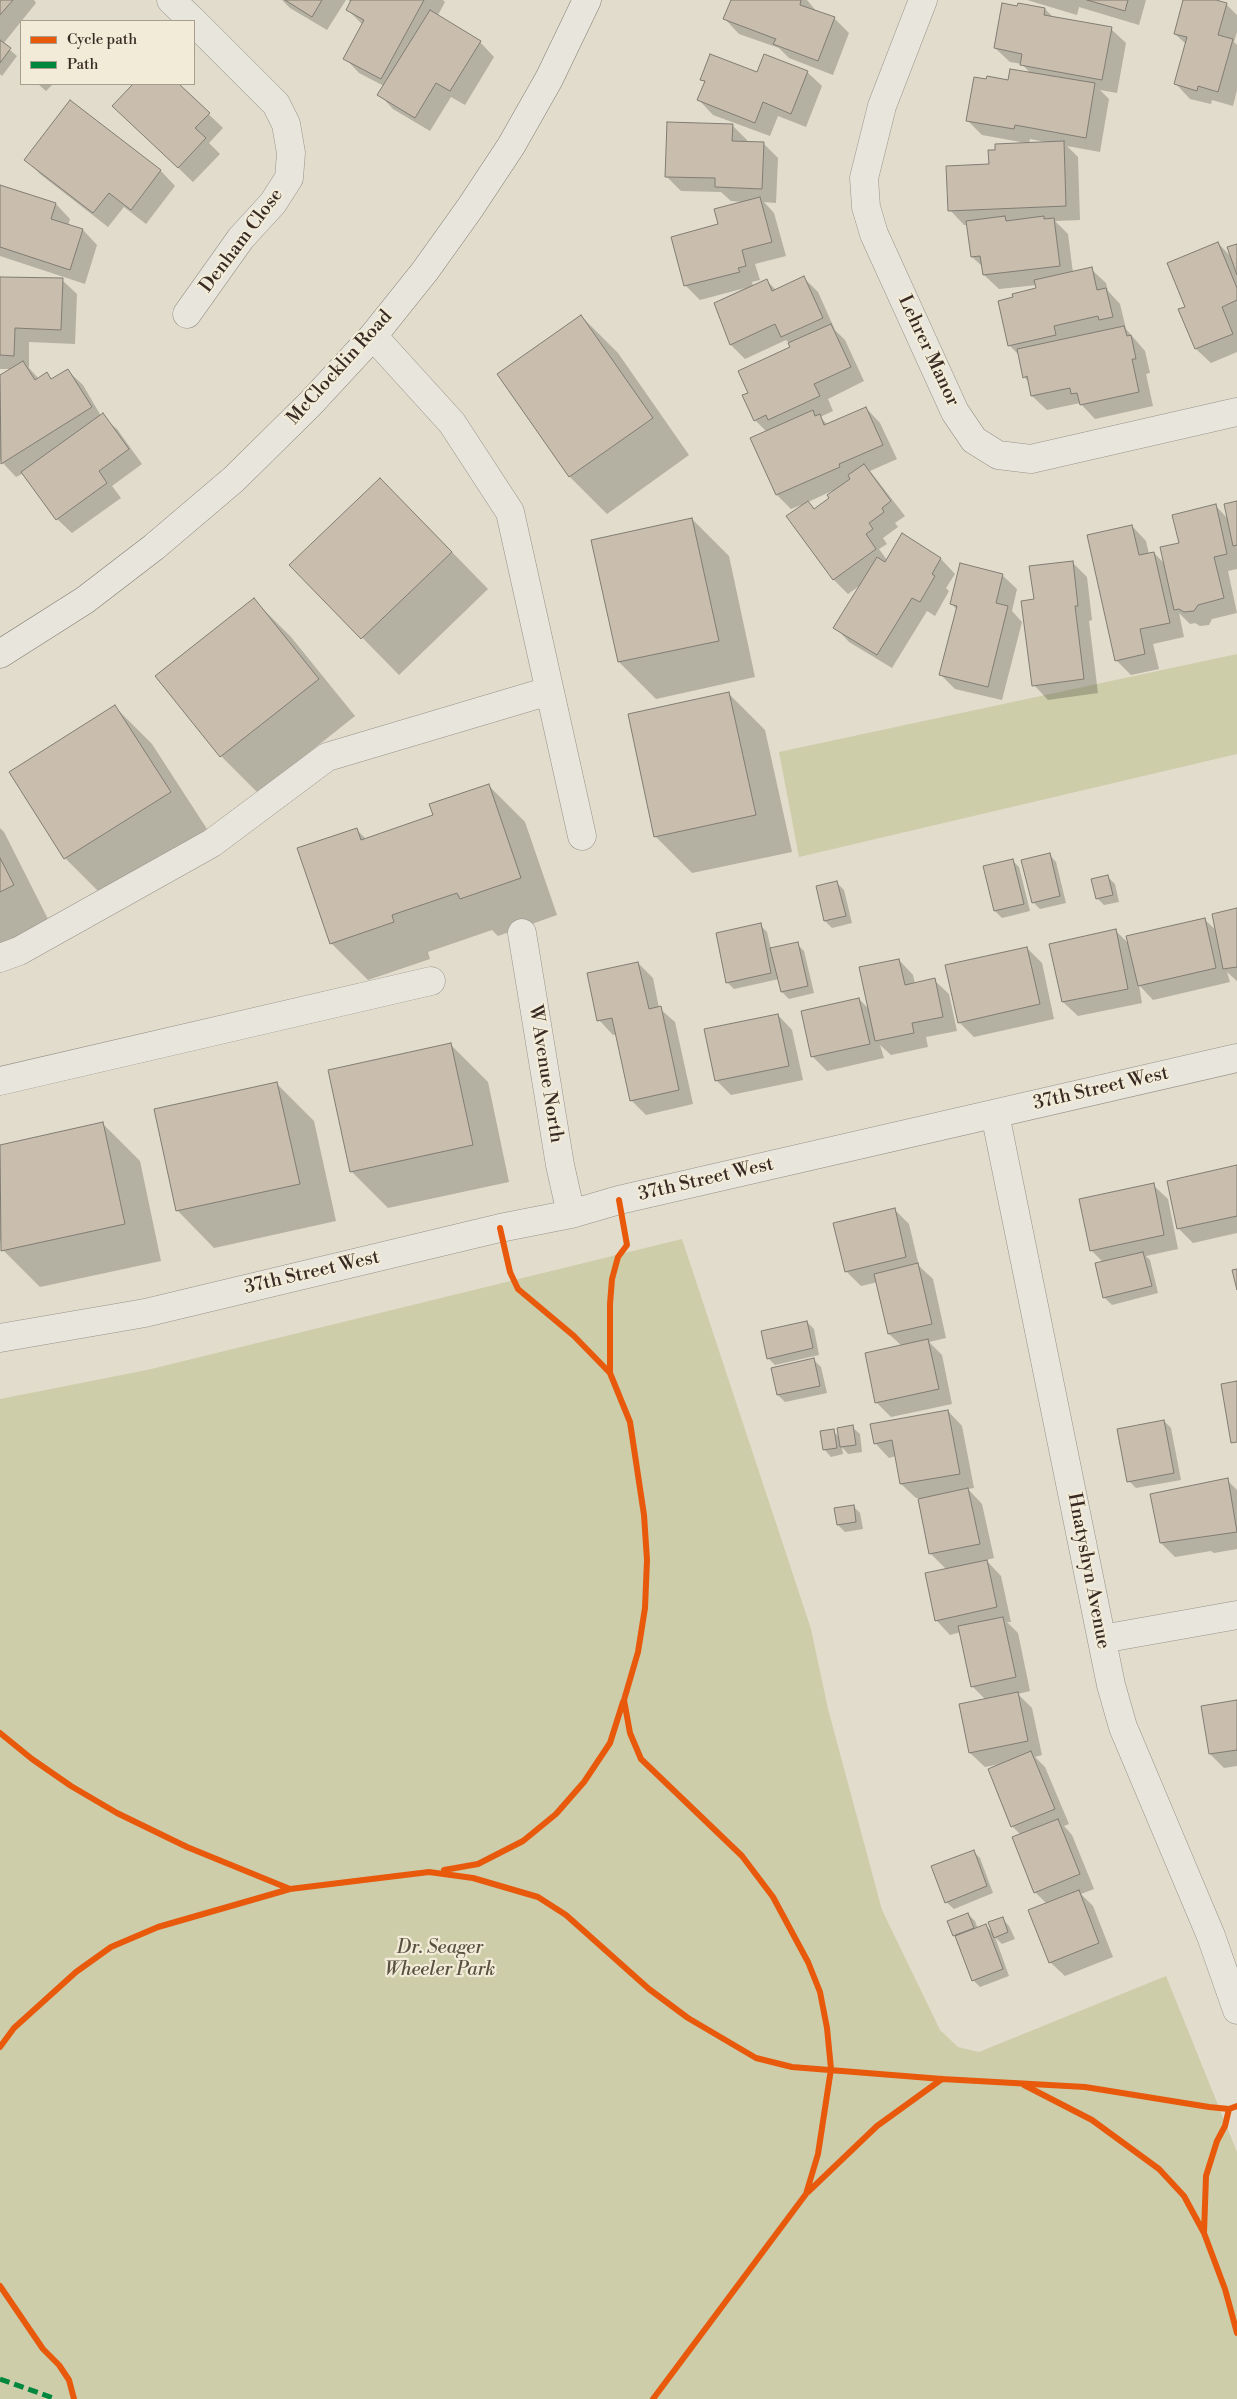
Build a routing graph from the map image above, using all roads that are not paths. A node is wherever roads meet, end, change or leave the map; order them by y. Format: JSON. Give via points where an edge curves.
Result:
{"nodes":[{"id":1,"x":171,"y":0,"type":"edge"},
{"id":2,"x":588,"y":0,"type":"edge"},
{"id":3,"x":923,"y":0,"type":"edge"},
{"id":4,"x":192,"y":20,"type":"edge"},
{"id":5,"x":195,"y":23,"type":"edge"},
{"id":6,"x":187,"y":314,"type":"dead end"},
{"id":7,"x":373,"y":336,"type":"junction"},
{"id":8,"x":1237,"y":412,"type":"edge"},
{"id":9,"x":0,"y":654,"type":"edge"},
{"id":10,"x":549,"y":691,"type":"junction"},
{"id":11,"x":582,"y":836,"type":"dead end"},
{"id":12,"x":522,"y":933,"type":"dead end"},
{"id":13,"x":0,"y":958,"type":"edge"},
{"id":14,"x":431,"y":981,"type":"dead end"},
{"id":15,"x":1237,"y":1058,"type":"edge"},
{"id":16,"x":0,"y":1081,"type":"edge"},
{"id":17,"x":995,"y":1114,"type":"junction"},
{"id":18,"x":571,"y":1214,"type":"junction"},
{"id":19,"x":0,"y":1338,"type":"edge"},
{"id":20,"x":1237,"y":1615,"type":"edge"},
{"id":21,"x":1102,"y":1638,"type":"junction"},
{"id":22,"x":1237,"y":2010,"type":"edge"}],
"edges":[{"from":1,"to":4,"type":"street","name":"Denham Close"},
{"from":2,"to":7,"type":"street","name":"McClocklin Road","via":[[511,146],[436,255]]},
{"from":3,"to":8,"type":"street","name":"Lehrer Manor","via":[[882,106],[864,178],[866,207],[874,234],[955,412],[974,440],[998,456],[1031,459]]},
{"from":5,"to":6,"type":"street","name":"Denham Close","via":[[276,104],[286,124],[291,152],[289,178],[273,203],[241,238]]},
{"from":7,"to":9,"type":"street","name":"McClocklin Road","via":[[234,479],[85,600]]},
{"from":7,"to":10,"type":"street","via":[[452,423],[510,512]]},
{"from":10,"to":11,"type":"street"},
{"from":10,"to":13,"type":"street","via":[[328,757],[212,843],[19,951]]},
{"from":12,"to":18,"type":"street","name":"W Avenue North"},
{"from":14,"to":16,"type":"street"},
{"from":15,"to":17,"type":"street","name":"37th Street West"},
{"from":17,"to":18,"type":"street","name":"37th Street West","via":[[619,1200]]},
{"from":17,"to":21,"type":"street","name":"Hnatyshyn Avenue"},
{"from":18,"to":19,"type":"street","name":"37th Street West","via":[[144,1312]]},
{"from":20,"to":21,"type":"street"},
{"from":21,"to":22,"type":"street","name":"Hnatyshyn Avenue","via":[[1123,1727],[1211,1936]]}]}
